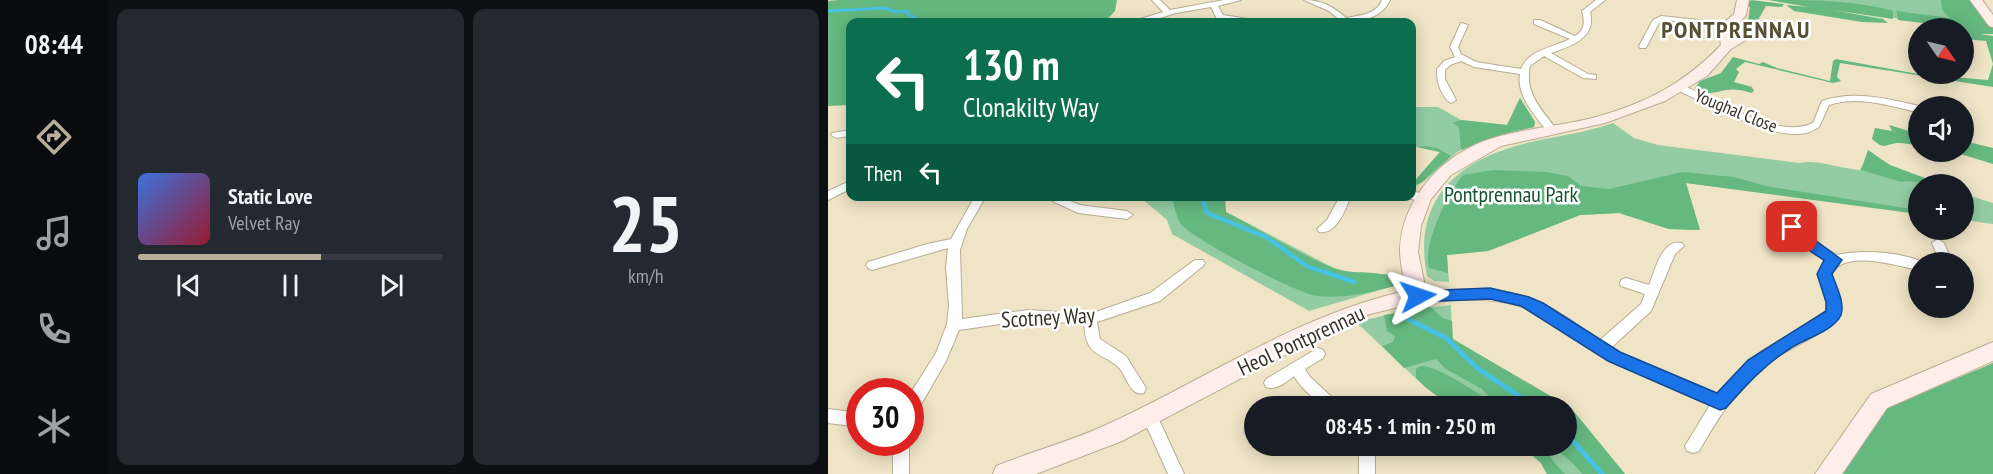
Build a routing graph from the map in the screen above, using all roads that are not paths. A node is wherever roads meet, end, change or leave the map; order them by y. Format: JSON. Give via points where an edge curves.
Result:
{"nodes":[{"id":1,"x":1156,"y":0,"type":"edge"},
{"id":2,"x":1237,"y":0,"type":"edge"},
{"id":3,"x":1308,"y":0,"type":"edge"},
{"id":4,"x":1386,"y":0,"type":"edge"},
{"id":5,"x":1601,"y":0,"type":"edge"},
{"id":6,"x":1743,"y":0,"type":"edge"},
{"id":7,"x":1976,"y":0,"type":"edge"},
{"id":8,"x":1213,"y":4,"type":"junction"},
{"id":9,"x":1168,"y":13,"type":"junction"},
{"id":10,"x":1740,"y":15,"type":"junction"},
{"id":11,"x":1152,"y":18,"type":"edge"},
{"id":12,"x":1227,"y":18,"type":"edge"},
{"id":13,"x":1342,"y":18,"type":"edge"},
{"id":14,"x":1358,"y":18,"type":"edge"},
{"id":15,"x":1537,"y":22,"type":"dead end"},
{"id":16,"x":1993,"y":23,"type":"edge"},
{"id":17,"x":1464,"y":25,"type":"dead end"},
{"id":18,"x":1726,"y":32,"type":"junction"},
{"id":19,"x":1744,"y":32,"type":"junction"},
{"id":20,"x":1576,"y":39,"type":"junction"},
{"id":21,"x":1643,"y":46,"type":"dead end"},
{"id":22,"x":1544,"y":52,"type":"junction"},
{"id":23,"x":1460,"y":58,"type":"junction"},
{"id":24,"x":1524,"y":72,"type":"junction"},
{"id":25,"x":1593,"y":77,"type":"dead end"},
{"id":26,"x":1680,"y":88,"type":"junction"},
{"id":27,"x":1451,"y":100,"type":"dead end"},
{"id":28,"x":1908,"y":107,"type":"edge"},
{"id":29,"x":1553,"y":131,"type":"junction"},
{"id":30,"x":846,"y":134,"type":"edge"},
{"id":31,"x":836,"y":135,"type":"dead end"},
{"id":32,"x":846,"y":187,"type":"edge"},
{"id":33,"x":828,"y":196,"type":"edge"},
{"id":34,"x":1417,"y":196,"type":"edge"},
{"id":35,"x":978,"y":201,"type":"edge"},
{"id":36,"x":1059,"y":201,"type":"edge"},
{"id":37,"x":1343,"y":201,"type":"edge"},
{"id":38,"x":1126,"y":215,"type":"dead end"},
{"id":39,"x":1792,"y":227,"type":"dead end"},
{"id":40,"x":1323,"y":229,"type":"dead end"},
{"id":41,"x":956,"y":242,"type":"junction"},
{"id":42,"x":1938,"y":243,"type":"dead end"},
{"id":43,"x":1678,"y":246,"type":"dead end"},
{"id":44,"x":1942,"y":252,"type":"edge"},
{"id":45,"x":1835,"y":260,"type":"junction"},
{"id":46,"x":1199,"y":262,"type":"dead end"},
{"id":47,"x":1908,"y":263,"type":"edge"},
{"id":48,"x":872,"y":266,"type":"dead end"},
{"id":49,"x":1626,"y":283,"type":"dead end"},
{"id":50,"x":1653,"y":291,"type":"junction"},
{"id":51,"x":1418,"y":296,"type":"junction"},
{"id":52,"x":1090,"y":319,"type":"junction"},
{"id":53,"x":954,"y":325,"type":"junction"},
{"id":54,"x":1600,"y":349,"type":"junction"},
{"id":55,"x":1993,"y":351,"type":"edge"},
{"id":56,"x":1318,"y":354,"type":"dead end"},
{"id":57,"x":1296,"y":367,"type":"junction"},
{"id":58,"x":1271,"y":383,"type":"dead end"},
{"id":59,"x":924,"y":386,"type":"edge"},
{"id":60,"x":1139,"y":388,"type":"dead end"},
{"id":61,"x":1321,"y":396,"type":"edge"},
{"id":62,"x":1720,"y":402,"type":"junction"},
{"id":63,"x":828,"y":416,"type":"edge"},
{"id":64,"x":1150,"y":416,"type":"junction"},
{"id":65,"x":846,"y":418,"type":"edge"},
{"id":66,"x":1693,"y":446,"type":"dead end"},
{"id":67,"x":901,"y":456,"type":"edge"},
{"id":68,"x":1367,"y":456,"type":"edge"},
{"id":69,"x":901,"y":474,"type":"edge"},
{"id":70,"x":1005,"y":474,"type":"edge"},
{"id":71,"x":1176,"y":474,"type":"edge"},
{"id":72,"x":1367,"y":474,"type":"edge"},
{"id":73,"x":1827,"y":474,"type":"edge"}],
"edges":[{"from":1,"to":9,"type":"street"},
{"from":2,"to":8,"type":"street"},
{"from":3,"to":13,"type":"street","via":[[1332,9]]},
{"from":4,"to":14,"type":"street","via":[[1377,13]]},
{"from":5,"to":20,"type":"street","via":[[1586,10],[1588,25]]},
{"from":6,"to":10,"type":"street"},
{"from":7,"to":16,"type":"street"},
{"from":8,"to":9,"type":"street"},
{"from":8,"to":12,"type":"street","via":[[1220,17]]},
{"from":9,"to":11,"type":"street"},
{"from":10,"to":18,"type":"street"},
{"from":10,"to":19,"type":"street"},
{"from":15,"to":20,"type":"street"},
{"from":17,"to":23,"type":"street","via":[[1454,47]]},
{"from":18,"to":19,"type":"street"},
{"from":18,"to":19,"type":"street"},
{"from":18,"to":21,"type":"street","via":[[1673,18],[1658,20]]},
{"from":18,"to":26,"type":"street","via":[[1713,64]]},
{"from":20,"to":22,"type":"street"},
{"from":22,"to":24,"type":"street","via":[[1530,60]]},
{"from":22,"to":25,"type":"street"},
{"from":23,"to":24,"type":"street","via":[[1486,67]]},
{"from":23,"to":27,"type":"street","via":[[1441,69],[1441,79]]},
{"from":24,"to":29,"type":"street","via":[[1526,94]]},
{"from":26,"to":28,"type":"street","name":"Youghal Close","via":[[1763,125],[1790,131],[1814,127],[1825,103],[1837,99]]},
{"from":26,"to":29,"type":"street","via":[[1620,114]]},
{"from":29,"to":34,"type":"street","via":[[1496,142],[1445,171]]},
{"from":30,"to":31,"type":"street"},
{"from":32,"to":33,"type":"street"},
{"from":34,"to":51,"type":"street","via":[[1409,238]]},
{"from":35,"to":41,"type":"street"},
{"from":36,"to":38,"type":"street","via":[[1078,209]]},
{"from":37,"to":40,"type":"street","via":[[1332,223]]},
{"from":39,"to":45,"type":"street","via":[[1806,242]]},
{"from":41,"to":48,"type":"street"},
{"from":41,"to":53,"type":"street"},
{"from":42,"to":44,"type":"street"},
{"from":43,"to":50,"type":"street","via":[[1670,251]]},
{"from":45,"to":47,"type":"street","via":[[1860,256]]},
{"from":45,"to":62,"type":"street","via":[[1824,274],[1834,302],[1833,314],[1754,365]]},
{"from":46,"to":52,"type":"street","name":"Scotney Way","via":[[1155,297]]},
{"from":49,"to":50,"type":"street"},
{"from":50,"to":54,"type":"street","via":[[1642,313]]},
{"from":51,"to":54,"type":"street","via":[[1507,296],[1538,307]]},
{"from":51,"to":64,"type":"street","name":"Heol Pontprennau","via":[[1367,307],[1316,327]]},
{"from":52,"to":53,"type":"street","name":"Scotney Way","via":[[1028,315]]},
{"from":52,"to":60,"type":"street","via":[[1096,346],[1122,361]]},
{"from":53,"to":59,"type":"street"},
{"from":54,"to":62,"type":"street"},
{"from":55,"to":73,"type":"street","via":[[1879,401]]},
{"from":56,"to":57,"type":"street"},
{"from":57,"to":58,"type":"street"},
{"from":57,"to":61,"type":"street"},
{"from":62,"to":66,"type":"street"},
{"from":63,"to":65,"type":"street"},
{"from":64,"to":70,"type":"street","name":"Heol Pontprennau","via":[[1096,441]]},
{"from":64,"to":71,"type":"street"},
{"from":67,"to":69,"type":"street"},
{"from":68,"to":72,"type":"street"}]}
